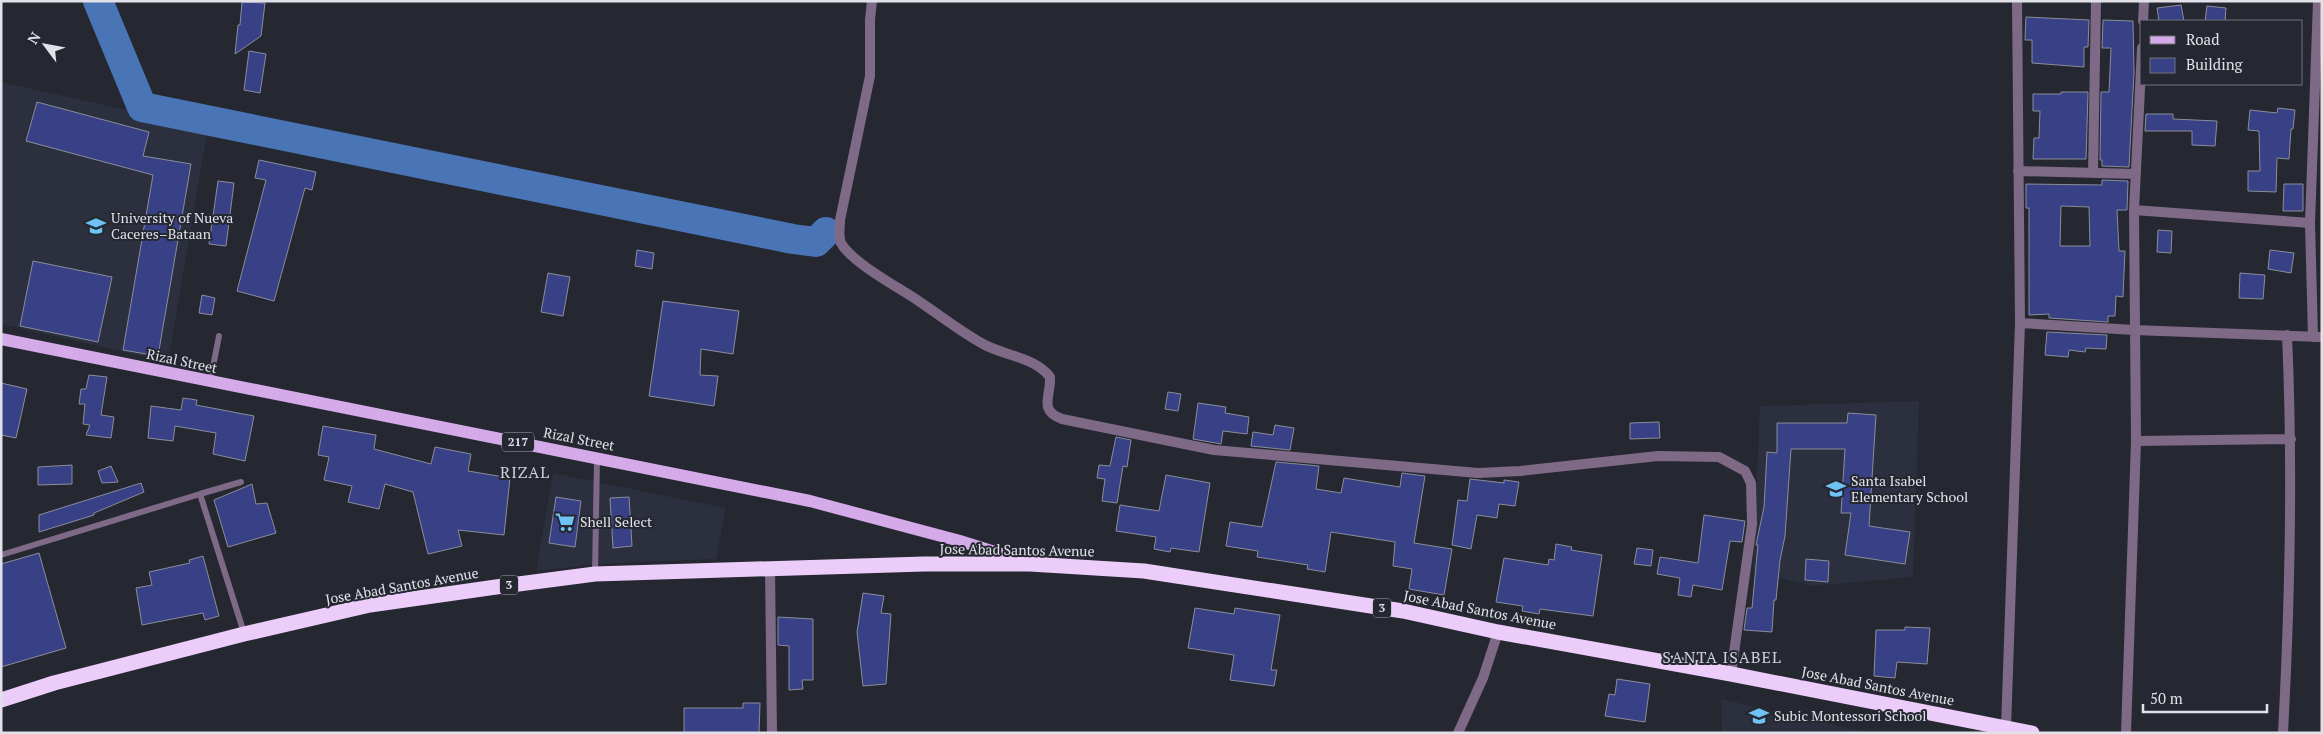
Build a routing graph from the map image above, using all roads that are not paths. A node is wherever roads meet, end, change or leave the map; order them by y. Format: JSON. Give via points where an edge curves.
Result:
{"nodes":[{"id":1,"x":872,"y":1,"type":"edge"},
{"id":2,"x":2017,"y":1,"type":"edge"},
{"id":3,"x":2096,"y":1,"type":"edge"},
{"id":4,"x":2144,"y":1,"type":"edge"},
{"id":5,"x":2318,"y":1,"type":"edge"},
{"id":6,"x":2143,"y":20,"type":"edge"},
{"id":7,"x":2140,"y":85,"type":"edge"},
{"id":8,"x":2018,"y":170,"type":"junction"},
{"id":9,"x":2093,"y":172,"type":"junction"},
{"id":10,"x":2136,"y":174,"type":"junction"},
{"id":11,"x":2134,"y":210,"type":"junction"},
{"id":12,"x":2310,"y":223,"type":"junction"},
{"id":13,"x":2020,"y":323,"type":"junction"},
{"id":14,"x":2134,"y":330,"type":"junction"},
{"id":15,"x":2287,"y":335,"type":"junction"},
{"id":16,"x":219,"y":336,"type":"dead end"},
{"id":17,"x":2317,"y":337,"type":"edge"},
{"id":18,"x":1,"y":339,"type":"edge"},
{"id":19,"x":210,"y":382,"type":"junction"},
{"id":20,"x":2291,"y":439,"type":"junction"},
{"id":21,"x":2136,"y":441,"type":"junction"},
{"id":22,"x":597,"y":458,"type":"junction"},
{"id":23,"x":241,"y":482,"type":"dead end"},
{"id":24,"x":200,"y":494,"type":"junction"},
{"id":25,"x":1,"y":555,"type":"edge"},
{"id":26,"x":1030,"y":564,"type":"junction"},
{"id":27,"x":770,"y":568,"type":"junction"},
{"id":28,"x":595,"y":574,"type":"junction"},
{"id":29,"x":1498,"y":632,"type":"junction"},
{"id":30,"x":244,"y":634,"type":"junction"},
{"id":31,"x":1731,"y":674,"type":"junction"},
{"id":32,"x":1,"y":700,"type":"edge"},
{"id":33,"x":2006,"y":728,"type":"junction"},
{"id":34,"x":772,"y":733,"type":"edge"},
{"id":35,"x":1458,"y":733,"type":"edge"},
{"id":36,"x":2032,"y":733,"type":"edge"},
{"id":37,"x":2126,"y":733,"type":"edge"},
{"id":38,"x":2283,"y":733,"type":"edge"}],
"edges":[{"from":1,"to":31,"type":"street","via":[[870,76],[840,220],[842,244],[868,268],[960,331],[996,351],[1042,367],[1050,378],[1047,405],[1052,416],[1214,450],[1478,473],[1658,456],[1719,456],[1745,471],[1752,495],[1752,524]]},
{"from":2,"to":8,"type":"street"},
{"from":3,"to":9,"type":"street"},
{"from":4,"to":6,"type":"street"},
{"from":5,"to":12,"type":"street"},
{"from":7,"to":10,"type":"street"},
{"from":8,"to":9,"type":"street"},
{"from":8,"to":13,"type":"street"},
{"from":9,"to":10,"type":"street"},
{"from":10,"to":11,"type":"street"},
{"from":11,"to":12,"type":"street"},
{"from":11,"to":14,"type":"street"},
{"from":12,"to":17,"type":"street"},
{"from":13,"to":14,"type":"street"},
{"from":13,"to":33,"type":"street"},
{"from":14,"to":15,"type":"street"},
{"from":14,"to":21,"type":"street"},
{"from":15,"to":17,"type":"street"},
{"from":15,"to":20,"type":"street"},
{"from":16,"to":19,"type":"lane"},
{"from":18,"to":19,"type":"main road","name":"Rizal Street","number":"217"},
{"from":19,"to":22,"type":"main road","name":"Rizal Street","number":"217"},
{"from":20,"to":21,"type":"street"},
{"from":20,"to":38,"type":"street"},
{"from":21,"to":37,"type":"street"},
{"from":22,"to":26,"type":"main road","name":"Rizal Street","number":"217","via":[[810,501],[960,541]]},
{"from":22,"to":28,"type":"lane"},
{"from":23,"to":24,"type":"lane"},
{"from":24,"to":25,"type":"lane"},
{"from":24,"to":30,"type":"lane"},
{"from":26,"to":27,"type":"highway","name":"Jose Abad Santos Avenue","number":"3"},
{"from":26,"to":29,"type":"highway","name":"Jose Abad Santos Avenue","number":"3","via":[[1154,573],[1403,611]]},
{"from":27,"to":28,"type":"highway","name":"Jose Abad Santos Avenue","number":"3"},
{"from":27,"to":34,"type":"street"},
{"from":28,"to":30,"type":"highway","name":"Jose Abad Santos Avenue","number":"3","via":[[370,605]]},
{"from":29,"to":31,"type":"highway","name":"Jose Abad Santos Avenue","number":"3"},
{"from":29,"to":35,"type":"street","via":[[1483,678]]},
{"from":30,"to":32,"type":"highway","name":"Jose Abad Santos Avenue","number":"3","via":[[54,683]]},
{"from":31,"to":33,"type":"highway","name":"Jose Abad Santos Avenue","number":"3"},
{"from":33,"to":36,"type":"highway","name":"Jose Abad Santos Avenue","number":"3"}]}
